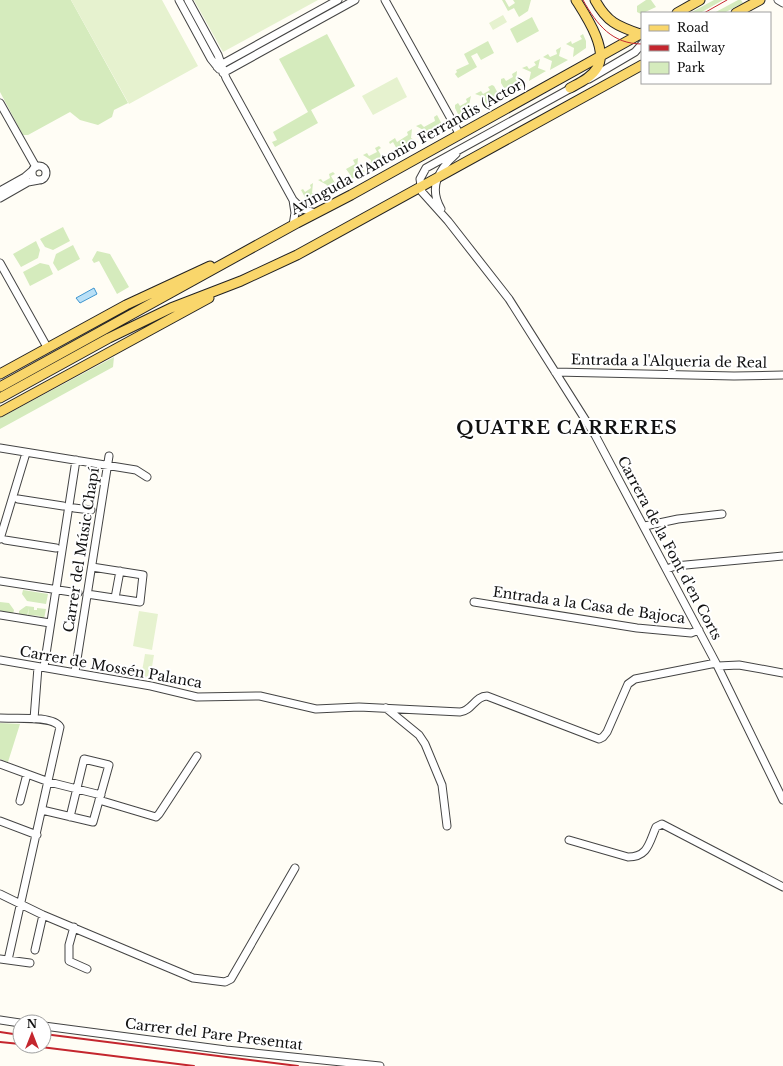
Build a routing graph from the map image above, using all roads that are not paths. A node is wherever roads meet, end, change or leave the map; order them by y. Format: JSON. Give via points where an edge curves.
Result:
{"nodes":[{"id":1,"x":179,"y":0,"type":"edge"},
{"id":2,"x":188,"y":0,"type":"edge"},
{"id":3,"x":338,"y":0,"type":"edge"},
{"id":4,"x":355,"y":0,"type":"edge"},
{"id":5,"x":385,"y":0,"type":"edge"},
{"id":6,"x":576,"y":0,"type":"edge"},
{"id":7,"x":595,"y":0,"type":"edge"},
{"id":8,"x":700,"y":0,"type":"edge"},
{"id":9,"x":760,"y":0,"type":"edge"},
{"id":10,"x":778,"y":0,"type":"edge"},
{"id":11,"x":783,"y":3,"type":"edge"},
{"id":12,"x":679,"y":12,"type":"edge"},
{"id":13,"x":738,"y":12,"type":"edge"},
{"id":14,"x":641,"y":36,"type":"edge"},
{"id":15,"x":641,"y":45,"type":"edge"},
{"id":16,"x":600,"y":56,"type":"junction"},
{"id":17,"x":219,"y":65,"type":"junction"},
{"id":18,"x":641,"y":66,"type":"edge"},
{"id":19,"x":223,"y":72,"type":"junction"},
{"id":20,"x":570,"y":88,"type":"junction"},
{"id":21,"x":0,"y":102,"type":"edge"},
{"id":22,"x":460,"y":135,"type":"junction"},
{"id":23,"x":467,"y":146,"type":"junction"},
{"id":24,"x":34,"y":169,"type":"junction"},
{"id":25,"x":438,"y":177,"type":"junction"},
{"id":26,"x":39,"y":180,"type":"junction"},
{"id":27,"x":420,"y":188,"type":"junction"},
{"id":28,"x":0,"y":192,"type":"edge"},
{"id":29,"x":0,"y":198,"type":"edge"},
{"id":30,"x":293,"y":200,"type":"junction"},
{"id":31,"x":316,"y":213,"type":"junction"},
{"id":32,"x":448,"y":221,"type":"junction"},
{"id":33,"x":293,"y":225,"type":"junction"},
{"id":34,"x":229,"y":261,"type":"junction"},
{"id":35,"x":1,"y":265,"type":"edge"},
{"id":36,"x":241,"y":281,"type":"junction"},
{"id":37,"x":47,"y":347,"type":"junction"},
{"id":38,"x":554,"y":372,"type":"junction"},
{"id":39,"x":0,"y":374,"type":"edge"},
{"id":40,"x":783,"y":375,"type":"edge"},
{"id":41,"x":0,"y":387,"type":"edge"},
{"id":42,"x":0,"y":398,"type":"edge"},
{"id":43,"x":0,"y":412,"type":"edge"},
{"id":44,"x":0,"y":448,"type":"edge"},
{"id":45,"x":26,"y":453,"type":"junction"},
{"id":46,"x":109,"y":456,"type":"dead end"},
{"id":47,"x":76,"y":460,"type":"junction"},
{"id":48,"x":107,"y":466,"type":"junction"},
{"id":49,"x":147,"y":477,"type":"dead end"},
{"id":50,"x":18,"y":499,"type":"dead end"},
{"id":51,"x":63,"y":506,"type":"dead end"},
{"id":52,"x":74,"y":508,"type":"dead end"},
{"id":53,"x":91,"y":510,"type":"dead end"},
{"id":54,"x":722,"y":514,"type":"dead end"},
{"id":55,"x":645,"y":526,"type":"junction"},
{"id":56,"x":2,"y":540,"type":"edge"},
{"id":57,"x":56,"y":548,"type":"dead end"},
{"id":58,"x":783,"y":556,"type":"edge"},
{"id":59,"x":92,"y":567,"type":"junction"},
{"id":60,"x":667,"y":569,"type":"junction"},
{"id":61,"x":120,"y":572,"type":"junction"},
{"id":62,"x":0,"y":581,"type":"edge"},
{"id":63,"x":56,"y":590,"type":"junction"},
{"id":64,"x":78,"y":594,"type":"dead end"},
{"id":65,"x":87,"y":594,"type":"junction"},
{"id":66,"x":116,"y":598,"type":"junction"},
{"id":67,"x":474,"y":602,"type":"dead end"},
{"id":68,"x":0,"y":615,"type":"edge"},
{"id":69,"x":50,"y":623,"type":"junction"},
{"id":70,"x":699,"y":630,"type":"junction"},
{"id":71,"x":0,"y":660,"type":"edge"},
{"id":72,"x":717,"y":664,"type":"junction"},
{"id":73,"x":41,"y":667,"type":"junction"},
{"id":74,"x":75,"y":672,"type":"junction"},
{"id":75,"x":783,"y":673,"type":"edge"},
{"id":76,"x":386,"y":708,"type":"junction"},
{"id":77,"x":0,"y":718,"type":"edge"},
{"id":78,"x":34,"y":719,"type":"junction"},
{"id":79,"x":197,"y":756,"type":"dead end"},
{"id":80,"x":0,"y":764,"type":"edge"},
{"id":81,"x":27,"y":774,"type":"junction"},
{"id":82,"x":49,"y":782,"type":"junction"},
{"id":83,"x":76,"y":789,"type":"junction"},
{"id":84,"x":100,"y":797,"type":"junction"},
{"id":85,"x":783,"y":800,"type":"edge"},
{"id":86,"x":20,"y":802,"type":"dead end"},
{"id":87,"x":42,"y":810,"type":"junction"},
{"id":88,"x":70,"y":817,"type":"junction"},
{"id":89,"x":0,"y":821,"type":"edge"},
{"id":90,"x":447,"y":826,"type":"dead end"},
{"id":91,"x":37,"y":835,"type":"junction"},
{"id":92,"x":568,"y":840,"type":"dead end"},
{"id":93,"x":295,"y":868,"type":"dead end"},
{"id":94,"x":783,"y":887,"type":"edge"},
{"id":95,"x":0,"y":894,"type":"edge"},
{"id":96,"x":21,"y":904,"type":"junction"},
{"id":97,"x":43,"y":915,"type":"junction"},
{"id":98,"x":74,"y":927,"type":"junction"},
{"id":99,"x":35,"y":950,"type":"dead end"},
{"id":100,"x":0,"y":959,"type":"edge"},
{"id":101,"x":8,"y":960,"type":"junction"},
{"id":102,"x":30,"y":963,"type":"dead end"},
{"id":103,"x":87,"y":969,"type":"dead end"},
{"id":104,"x":0,"y":1020,"type":"edge"},
{"id":105,"x":12,"y":1022,"type":"edge"},
{"id":106,"x":52,"y":1027,"type":"edge"},
{"id":107,"x":380,"y":1066,"type":"edge"}],
"edges":[{"from":1,"to":17,"type":"street"},
{"from":2,"to":17,"type":"street"},
{"from":3,"to":17,"type":"street"},
{"from":4,"to":19,"type":"street"},
{"from":5,"to":22,"type":"street"},
{"from":6,"to":16,"type":"main road","via":[[596,38]]},
{"from":7,"to":14,"type":"main road","via":[[613,23]]},
{"from":8,"to":12,"type":"main road"},
{"from":9,"to":13,"type":"main road"},
{"from":10,"to":11,"type":"street"},
{"from":14,"to":16,"type":"main road","name":"Avinguda d'Antonio Ferrandis (Actor)"},
{"from":15,"to":20,"type":"street","name":"Avinguda d'Antonio Ferrandis (Actor)","via":[[635,52],[587,81]]},
{"from":16,"to":20,"type":"main road","name":"Avinguda d'Antonio Ferrandis (Actor)","via":[[600,62],[594,72]]},
{"from":16,"to":22,"type":"main road","name":"Avinguda d'Antonio Ferrandis (Actor)"},
{"from":17,"to":19,"type":"street"},
{"from":18,"to":25,"type":"main road","name":"Avinguda d'Antonio Ferrandis (Actor)"},
{"from":19,"to":30,"type":"street"},
{"from":20,"to":23,"type":"street","name":"Avinguda d'Antonio Ferrandis (Actor)"},
{"from":21,"to":24,"type":"street"},
{"from":22,"to":31,"type":"main road","name":"Avinguda d'Antonio Ferrandis (Actor)"},
{"from":23,"to":25,"type":"street","name":"Avinguda d'Antonio Ferrandis (Actor)","via":[[454,156]]},
{"from":23,"to":27,"type":"street","name":"Avinguda d'Antonio Ferrandis (Actor)","via":[[426,168]]},
{"from":24,"to":26,"type":"street","via":[[33,177]]},
{"from":24,"to":26,"type":"street","via":[[42,166],[46,173],[46,176]]},
{"from":24,"to":28,"type":"street","via":[[30,175]]},
{"from":25,"to":27,"type":"main road","name":"Avinguda d'Antonio Ferrandis (Actor)"},
{"from":25,"to":32,"type":"street","via":[[434,190],[435,199]]},
{"from":26,"to":29,"type":"street","via":[[28,182]]},
{"from":27,"to":32,"type":"street","via":[[424,196]]},
{"from":27,"to":36,"type":"main road","name":"Avinguda d'Antonio Ferrandis (Actor)","via":[[297,255]]},
{"from":30,"to":31,"type":"street","via":[[302,209]]},
{"from":30,"to":33,"type":"street"},
{"from":31,"to":33,"type":"main road","name":"Avinguda d'Antonio Ferrandis (Actor)"},
{"from":32,"to":38,"type":"street","name":"Carrera de la Font d'en Corts","via":[[509,299]]},
{"from":33,"to":34,"type":"main road","name":"Avinguda d'Antonio Ferrandis (Actor)"},
{"from":34,"to":37,"type":"main road","name":"Avinguda d'Antonio Ferrandis (Actor)","via":[[206,267],[165,286]]},
{"from":34,"to":41,"type":"main road","name":"Avinguda d'Antonio Ferrandis (Actor)"},
{"from":35,"to":37,"type":"street"},
{"from":36,"to":42,"type":"main road","name":"Avinguda d'Antonio Ferrandis (Actor)","via":[[171,308],[108,338]]},
{"from":36,"to":43,"type":"main road","name":"Avinguda d'Antonio Ferrandis (Actor)"},
{"from":37,"to":39,"type":"main road","name":"Avinguda d'Antonio Ferrandis (Actor)"},
{"from":38,"to":40,"type":"street","name":"Entrada a l'Alqueria de Real"},
{"from":38,"to":55,"type":"street","name":"Carrera de la Font d'en Corts","via":[[595,435]]},
{"from":44,"to":45,"type":"street"},
{"from":45,"to":47,"type":"street"},
{"from":45,"to":56,"type":"street"},
{"from":46,"to":48,"type":"street","name":"Carrer del Músic Chapí"},
{"from":47,"to":48,"type":"street"},
{"from":47,"to":63,"type":"street"},
{"from":48,"to":49,"type":"street","via":[[136,470]]},
{"from":48,"to":59,"type":"street","name":"Carrer del Músic Chapí"},
{"from":50,"to":51,"type":"street"},
{"from":52,"to":53,"type":"street"},
{"from":54,"to":55,"type":"street"},
{"from":55,"to":60,"type":"street","name":"Carrera de la Font d'en Corts"},
{"from":56,"to":57,"type":"street"},
{"from":58,"to":60,"type":"street","via":[[675,566]]},
{"from":59,"to":61,"type":"street"},
{"from":59,"to":65,"type":"street","name":"Carrer del Músic Chapí"},
{"from":60,"to":70,"type":"street","name":"Carrera de la Font d'en Corts"},
{"from":61,"to":66,"type":"street"},
{"from":61,"to":66,"type":"street","via":[[143,576],[140,602]]},
{"from":62,"to":63,"type":"street"},
{"from":63,"to":64,"type":"street"},
{"from":63,"to":69,"type":"street"},
{"from":65,"to":66,"type":"street"},
{"from":65,"to":74,"type":"street","name":"Carrer del Músic Chapí"},
{"from":67,"to":70,"type":"street","name":"Entrada a la Casa de Bajoca","via":[[637,628],[691,633]]},
{"from":68,"to":69,"type":"street"},
{"from":69,"to":73,"type":"street"},
{"from":70,"to":72,"type":"street","name":"Carrera de la Font d'en Corts"},
{"from":71,"to":73,"type":"street","name":"Carrer de Mossén Palanca"},
{"from":72,"to":75,"type":"street"},
{"from":72,"to":76,"type":"street","name":"Carrer de Mossén Palanca","via":[[635,679],[628,684],[607,732],[599,739],[487,696],[482,696],[468,710],[460,712]]},
{"from":72,"to":85,"type":"street","name":"Carrera de la Font d'en Corts"},
{"from":73,"to":74,"type":"street","name":"Carrer de Mossén Palanca"},
{"from":73,"to":78,"type":"street"},
{"from":74,"to":76,"type":"street","name":"Carrer de Mossén Palanca","via":[[197,697],[260,696],[316,709]]},
{"from":76,"to":90,"type":"street","via":[[419,735],[425,744],[442,785]]},
{"from":77,"to":78,"type":"street"},
{"from":78,"to":82,"type":"street","via":[[47,720],[59,725]]},
{"from":79,"to":84,"type":"street","via":[[156,817]]},
{"from":80,"to":81,"type":"street"},
{"from":81,"to":82,"type":"street"},
{"from":81,"to":86,"type":"street"},
{"from":82,"to":83,"type":"street"},
{"from":82,"to":87,"type":"street"},
{"from":83,"to":84,"type":"street"},
{"from":83,"to":84,"type":"street","via":[[84,759],[109,765]]},
{"from":83,"to":88,"type":"street"},
{"from":84,"to":88,"type":"street","via":[[93,822]]},
{"from":87,"to":88,"type":"street"},
{"from":87,"to":91,"type":"street"},
{"from":89,"to":91,"type":"street"},
{"from":91,"to":96,"type":"street"},
{"from":92,"to":94,"type":"street","via":[[628,857],[637,857],[645,853],[656,827],[662,824]]},
{"from":93,"to":98,"type":"street","via":[[231,979],[225,982],[193,978]]},
{"from":95,"to":96,"type":"street"},
{"from":96,"to":97,"type":"street"},
{"from":96,"to":101,"type":"street"},
{"from":97,"to":98,"type":"street"},
{"from":97,"to":99,"type":"street"},
{"from":98,"to":103,"type":"street","via":[[69,945],[69,961]]},
{"from":100,"to":101,"type":"street"},
{"from":101,"to":102,"type":"street"},
{"from":104,"to":105,"type":"street"},
{"from":106,"to":107,"type":"street","name":"Carrer del Pare Presentat","via":[[226,1050]]}]}
